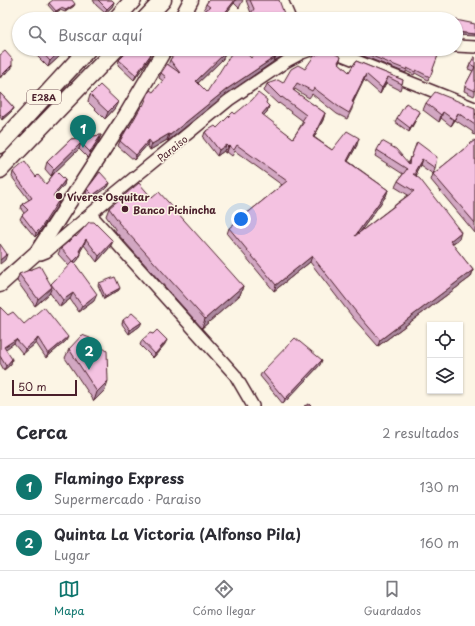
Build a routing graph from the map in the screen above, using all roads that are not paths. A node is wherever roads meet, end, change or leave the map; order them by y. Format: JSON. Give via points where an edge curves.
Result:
{"nodes":[{"id":1,"x":133,"y":0,"type":"edge"},
{"id":2,"x":163,"y":0,"type":"edge"},
{"id":3,"x":191,"y":0,"type":"edge"},
{"id":4,"x":282,"y":0,"type":"edge"},
{"id":5,"x":122,"y":12,"type":"edge"},
{"id":6,"x":152,"y":12,"type":"edge"},
{"id":7,"x":185,"y":12,"type":"edge"},
{"id":8,"x":287,"y":12,"type":"edge"},
{"id":9,"x":463,"y":46,"type":"edge"},
{"id":10,"x":475,"y":47,"type":"edge"},
{"id":11,"x":82,"y":56,"type":"edge"},
{"id":12,"x":109,"y":56,"type":"edge"},
{"id":13,"x":161,"y":56,"type":"edge"},
{"id":14,"x":294,"y":56,"type":"edge"},
{"id":15,"x":345,"y":56,"type":"edge"},
{"id":16,"x":475,"y":108,"type":"edge"},
{"id":17,"x":0,"y":145,"type":"edge"},
{"id":18,"x":0,"y":170,"type":"edge"},
{"id":19,"x":91,"y":215,"type":"junction"},
{"id":20,"x":37,"y":252,"type":"junction"},
{"id":21,"x":0,"y":285,"type":"edge"},
{"id":22,"x":253,"y":406,"type":"edge"}],
"edges":[{"from":1,"to":5,"type":"highway"},
{"from":2,"to":6,"type":"highway"},
{"from":3,"to":7,"type":"main road"},
{"from":4,"to":8,"type":"street"},
{"from":9,"to":10,"type":"street"},
{"from":11,"to":17,"type":"highway","number":"E28A"},
{"from":12,"to":18,"type":"highway","number":"E28A"},
{"from":13,"to":20,"type":"main road","name":"Paraiso","via":[[101,155]]},
{"from":14,"to":19,"type":"street","name":"Paraiso","via":[[229,100]]},
{"from":15,"to":16,"type":"street"},
{"from":19,"to":20,"type":"street","name":"Paraiso","via":[[46,252]]},
{"from":19,"to":22,"type":"street","via":[[235,376]]},
{"from":20,"to":21,"type":"main road","name":"Paraiso"}]}
